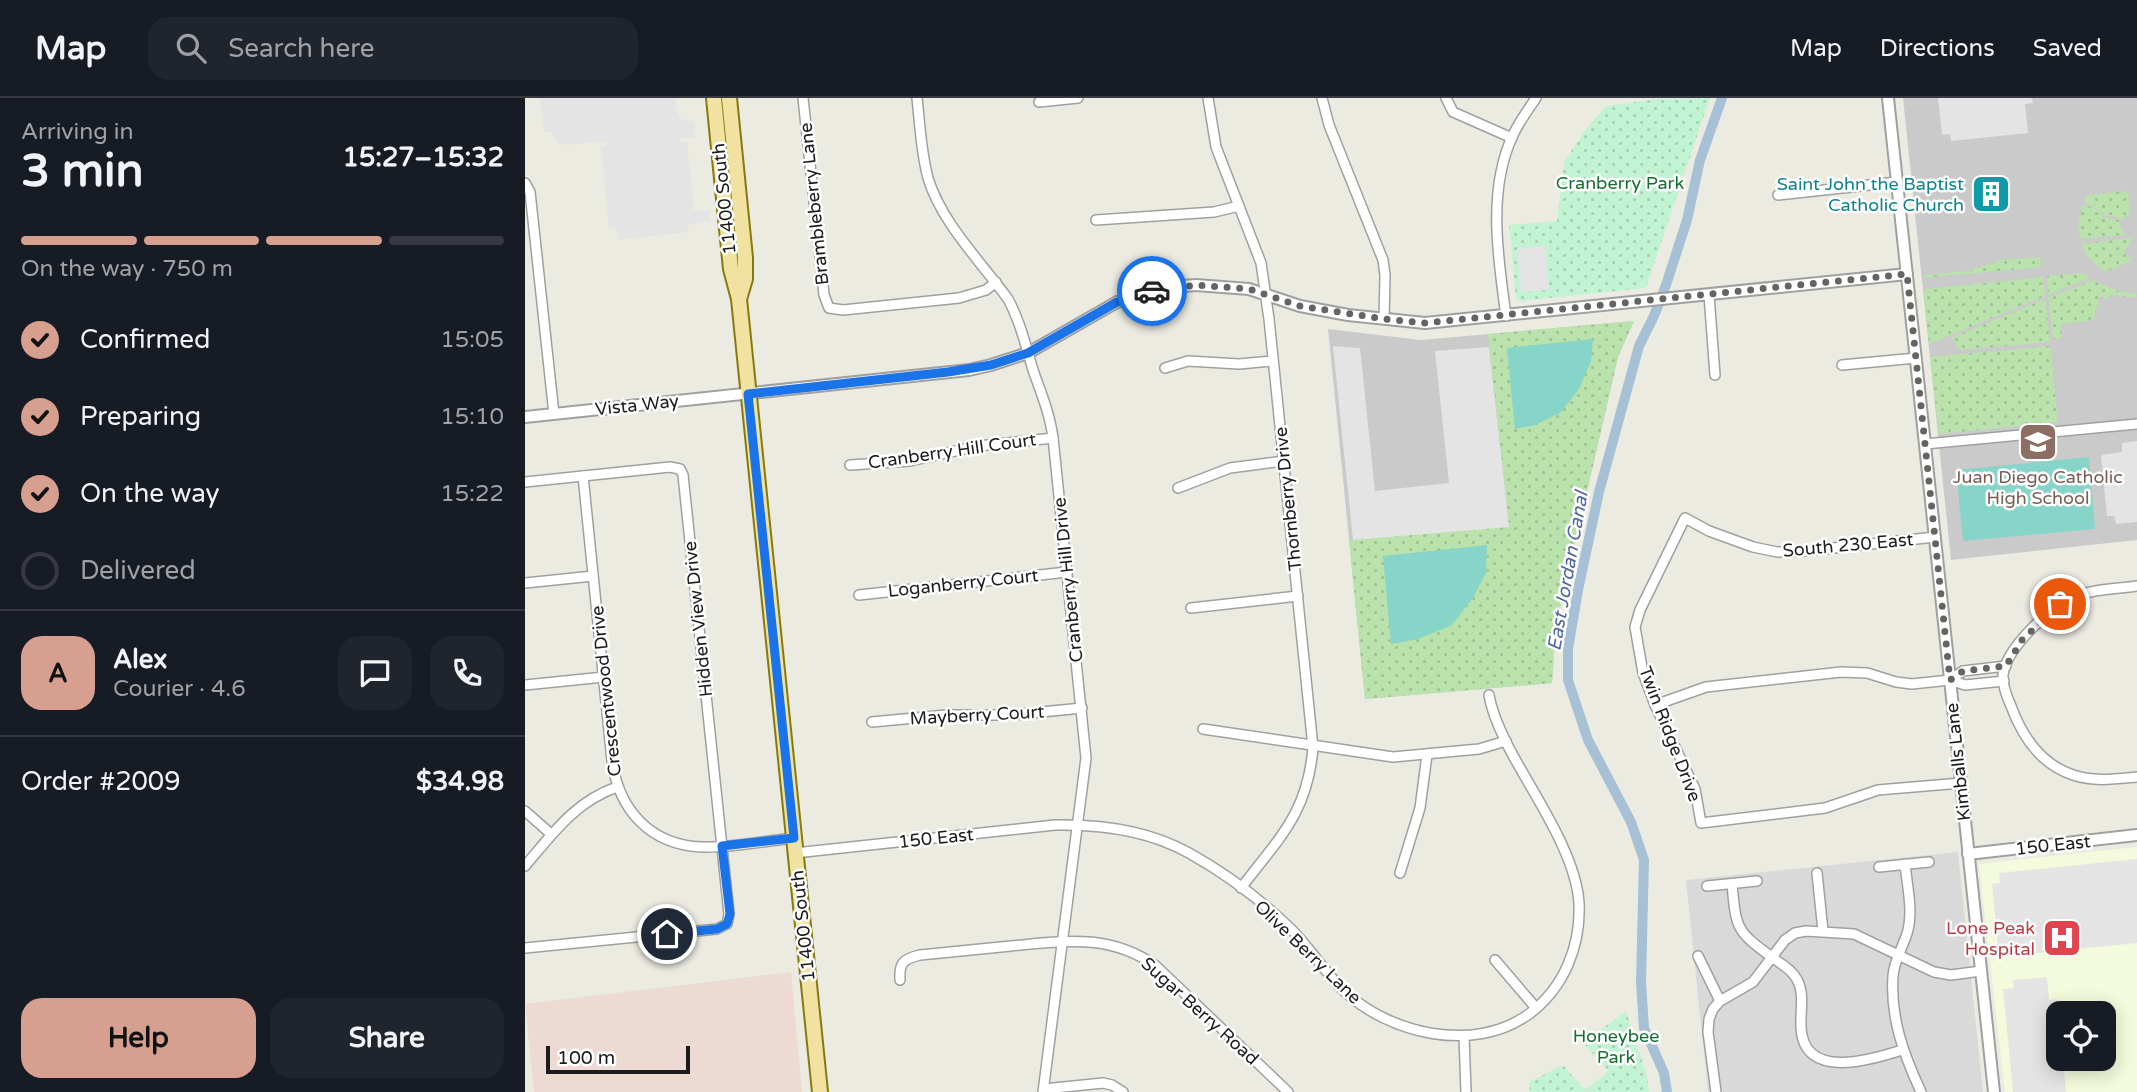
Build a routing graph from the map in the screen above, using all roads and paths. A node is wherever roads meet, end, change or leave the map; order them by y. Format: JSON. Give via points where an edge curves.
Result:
{"nodes":[{"id":1,"x":714,"y":98,"type":"edge"},
{"id":2,"x":729,"y":98,"type":"edge"},
{"id":3,"x":803,"y":98,"type":"edge"},
{"id":4,"x":917,"y":98,"type":"edge"},
{"id":5,"x":1077,"y":98,"type":"edge"},
{"id":6,"x":1208,"y":98,"type":"edge"},
{"id":7,"x":1322,"y":98,"type":"edge"},
{"id":8,"x":1446,"y":98,"type":"edge"},
{"id":9,"x":1536,"y":98,"type":"edge"},
{"id":10,"x":1888,"y":98,"type":"edge"},
{"id":11,"x":1039,"y":102,"type":"dead end"},
{"id":12,"x":1512,"y":138,"type":"junction"},
{"id":13,"x":1897,"y":182,"type":"junction"},
{"id":14,"x":525,"y":183,"type":"edge"},
{"id":15,"x":1778,"y":195,"type":"dead end"},
{"id":16,"x":1239,"y":206,"type":"junction"},
{"id":17,"x":1096,"y":220,"type":"dead end"},
{"id":18,"x":1907,"y":274,"type":"junction"},
{"id":19,"x":996,"y":282,"type":"junction"},
{"id":20,"x":1265,"y":294,"type":"junction"},
{"id":21,"x":1709,"y":295,"type":"junction"},
{"id":22,"x":739,"y":299,"type":"junction"},
{"id":23,"x":1506,"y":316,"type":"junction"},
{"id":24,"x":1384,"y":319,"type":"junction"},
{"id":25,"x":1028,"y":353,"type":"junction"},
{"id":26,"x":1916,"y":358,"type":"junction"},
{"id":27,"x":1273,"y":361,"type":"junction"},
{"id":28,"x":1842,"y":365,"type":"dead end"},
{"id":29,"x":1165,"y":368,"type":"dead end"},
{"id":30,"x":1715,"y":375,"type":"dead end"},
{"id":31,"x":748,"y":394,"type":"junction"},
{"id":32,"x":554,"y":414,"type":"junction"},
{"id":33,"x":525,"y":416,"type":"edge"},
{"id":34,"x":2137,"y":424,"type":"edge"},
{"id":35,"x":1053,"y":438,"type":"junction"},
{"id":36,"x":1925,"y":444,"type":"junction"},
{"id":37,"x":1284,"y":461,"type":"junction"},
{"id":38,"x":850,"y":465,"type":"dead end"},
{"id":39,"x":583,"y":476,"type":"junction"},
{"id":40,"x":525,"y":482,"type":"edge"},
{"id":41,"x":1178,"y":488,"type":"dead end"},
{"id":42,"x":1685,"y":518,"type":"joint"},
{"id":43,"x":1934,"y":537,"type":"junction"},
{"id":44,"x":1067,"y":572,"type":"junction"},
{"id":45,"x":593,"y":576,"type":"junction"},
{"id":46,"x":525,"y":583,"type":"edge"},
{"id":47,"x":2137,"y":586,"type":"edge"},
{"id":48,"x":859,"y":595,"type":"dead end"},
{"id":49,"x":1298,"y":596,"type":"junction"},
{"id":50,"x":1191,"y":608,"type":"dead end"},
{"id":51,"x":2004,"y":674,"type":"junction"},
{"id":52,"x":604,"y":677,"type":"junction"},
{"id":53,"x":1950,"y":680,"type":"junction"},
{"id":54,"x":525,"y":685,"type":"edge"},
{"id":55,"x":1489,"y":695,"type":"dead end"},
{"id":56,"x":1655,"y":705,"type":"junction"},
{"id":57,"x":1082,"y":708,"type":"junction"},
{"id":58,"x":872,"y":723,"type":"dead end"},
{"id":59,"x":1203,"y":729,"type":"dead end"},
{"id":60,"x":1506,"y":741,"type":"junction"},
{"id":61,"x":1313,"y":747,"type":"junction"},
{"id":62,"x":1427,"y":755,"type":"junction"},
{"id":63,"x":2137,"y":777,"type":"edge"},
{"id":64,"x":1961,"y":783,"type":"junction"},
{"id":65,"x":617,"y":787,"type":"junction"},
{"id":66,"x":525,"y":811,"type":"edge"},
{"id":67,"x":1077,"y":825,"type":"junction"},
{"id":68,"x":551,"y":834,"type":"junction"},
{"id":69,"x":2137,"y":835,"type":"edge"},
{"id":70,"x":795,"y":845,"type":"junction"},
{"id":71,"x":722,"y":846,"type":"junction"},
{"id":72,"x":1968,"y":854,"type":"junction"},
{"id":73,"x":1929,"y":862,"type":"dead end"},
{"id":74,"x":1905,"y":864,"type":"junction"},
{"id":75,"x":525,"y":866,"type":"edge"},
{"id":76,"x":1879,"y":867,"type":"dead end"},
{"id":77,"x":1400,"y":873,"type":"dead end"},
{"id":78,"x":1817,"y":873,"type":"dead end"},
{"id":79,"x":1756,"y":881,"type":"dead end"},
{"id":80,"x":1732,"y":884,"type":"junction"},
{"id":81,"x":1707,"y":886,"type":"dead end"},
{"id":82,"x":1241,"y":888,"type":"junction"},
{"id":83,"x":1823,"y":932,"type":"junction"},
{"id":84,"x":1062,"y":940,"type":"junction"},
{"id":85,"x":525,"y":948,"type":"edge"},
{"id":86,"x":1898,"y":955,"type":"junction"},
{"id":87,"x":1698,"y":956,"type":"dead end"},
{"id":88,"x":1772,"y":957,"type":"junction"},
{"id":89,"x":1495,"y":960,"type":"dead end"},
{"id":90,"x":1981,"y":971,"type":"junction"},
{"id":91,"x":900,"y":980,"type":"dead end"},
{"id":92,"x":1720,"y":1001,"type":"junction"},
{"id":93,"x":1536,"y":1009,"type":"junction"},
{"id":94,"x":1464,"y":1036,"type":"junction"},
{"id":95,"x":1902,"y":1050,"type":"junction"},
{"id":96,"x":1043,"y":1090,"type":"edge"},
{"id":97,"x":820,"y":1092,"type":"edge"},
{"id":98,"x":1123,"y":1092,"type":"edge"},
{"id":99,"x":1287,"y":1092,"type":"edge"},
{"id":100,"x":1467,"y":1092,"type":"edge"},
{"id":101,"x":1716,"y":1092,"type":"edge"},
{"id":102,"x":1921,"y":1092,"type":"edge"},
{"id":103,"x":1994,"y":1092,"type":"edge"}],
"edges":[{"from":1,"to":22,"type":"main road","name":"11400 South","via":[[730,259]]},
{"from":2,"to":22,"type":"main road","name":"11400 South","via":[[745,258]]},
{"from":3,"to":19,"type":"street","name":"Brambleberry Lane","via":[[829,308],[959,298]]},
{"from":4,"to":19,"type":"street","name":"Cranberry Hill Drive","via":[[925,166],[933,191],[944,214]]},
{"from":5,"to":11,"type":"street"},
{"from":6,"to":16,"type":"street","name":"Thornberry Drive","via":[[1213,138]]},
{"from":7,"to":24,"type":"street","via":[[1383,260]]},
{"from":8,"to":12,"type":"street","via":[[1454,112]]},
{"from":9,"to":12,"type":"street"},
{"from":10,"to":13,"type":"street","name":"Kimballs Lane"},
{"from":12,"to":23,"type":"street","via":[[1497,210]]},
{"from":13,"to":15,"type":"street"},
{"from":13,"to":18,"type":"street","name":"Kimballs Lane"},
{"from":14,"to":32,"type":"street","via":[[530,191]]},
{"from":16,"to":17,"type":"street","via":[[1214,212]]},
{"from":16,"to":20,"type":"street","name":"Thornberry Drive","via":[[1259,256]]},
{"from":18,"to":21,"type":"street","name":"Vista Way"},
{"from":18,"to":26,"type":"street","name":"Kimballs Lane"},
{"from":19,"to":25,"type":"street","name":"Cranberry Hill Drive","via":[[1014,310]]},
{"from":20,"to":24,"type":"street","name":"Vista Way","via":[[1300,306]]},
{"from":20,"to":25,"type":"street","name":"Vista Way","via":[[1196,285],[1138,294],[1092,314]]},
{"from":20,"to":27,"type":"street","name":"Thornberry Drive"},
{"from":21,"to":23,"type":"street","name":"Vista Way"},
{"from":21,"to":30,"type":"street"},
{"from":22,"to":31,"type":"main road","name":"11400 South"},
{"from":23,"to":24,"type":"street","name":"Vista Way","via":[[1425,323]]},
{"from":25,"to":31,"type":"street","name":"Vista Way","via":[[969,370]]},
{"from":25,"to":35,"type":"street","name":"Cranberry Hill Drive"},
{"from":26,"to":28,"type":"street"},
{"from":26,"to":36,"type":"street","name":"Kimballs Lane"},
{"from":27,"to":29,"type":"street","via":[[1188,360]]},
{"from":27,"to":37,"type":"street","name":"Thornberry Drive"},
{"from":31,"to":32,"type":"street","name":"Vista Way"},
{"from":31,"to":70,"type":"main road","name":"11400 South"},
{"from":32,"to":33,"type":"street","name":"Vista Way"},
{"from":34,"to":36,"type":"street"},
{"from":35,"to":38,"type":"street","name":"Cranberry Hill Court","via":[[991,444],[910,461]]},
{"from":35,"to":44,"type":"street","name":"Cranberry Hill Drive"},
{"from":36,"to":43,"type":"street","name":"Kimballs Lane"},
{"from":37,"to":41,"type":"street","via":[[1230,468]]},
{"from":37,"to":49,"type":"street","name":"Thornberry Drive"},
{"from":39,"to":40,"type":"street","name":"Hidden View Drive"},
{"from":39,"to":45,"type":"street","name":"Crescentwood Drive"},
{"from":39,"to":71,"type":"street","name":"Hidden View Drive","via":[[670,467],[680,469],[683,475]]},
{"from":42,"to":43,"type":"street","name":"South 230 East","via":[[1709,531],[1777,552]]},
{"from":42,"to":56,"type":"street","name":"Twin Ridge Drive","via":[[1636,627],[1643,673]]},
{"from":43,"to":53,"type":"street","name":"Kimballs Lane"},
{"from":44,"to":48,"type":"street","name":"Loganberry Court"},
{"from":44,"to":57,"type":"street","name":"Cranberry Hill Drive"},
{"from":45,"to":46,"type":"street"},
{"from":45,"to":52,"type":"street","name":"Crescentwood Drive"},
{"from":47,"to":51,"type":"street","via":[[2067,600],[2022,640]]},
{"from":49,"to":50,"type":"street"},
{"from":49,"to":61,"type":"street","name":"Thornberry Drive"},
{"from":51,"to":53,"type":"street","via":[[1965,685]]},
{"from":51,"to":53,"type":"street","via":[[1963,671]]},
{"from":51,"to":63,"type":"street","via":[[2009,703],[2024,735],[2049,762],[2081,778]]},
{"from":52,"to":54,"type":"street"},
{"from":52,"to":65,"type":"street","name":"Crescentwood Drive"},
{"from":53,"to":56,"type":"street","via":[[1912,684],[1867,673],[1841,673],[1706,687]]},
{"from":53,"to":64,"type":"street","name":"Kimballs Lane"},
{"from":55,"to":60,"type":"street","name":"Olive Berry Lane"},
{"from":56,"to":64,"type":"street","name":"Twin Ridge Drive","via":[[1695,789],[1701,823],[1825,808],[1878,790]]},
{"from":57,"to":58,"type":"street","name":"Mayberry Court"},
{"from":57,"to":67,"type":"street","name":"Cranberry Hill Drive","via":[[1086,758]]},
{"from":59,"to":61,"type":"street"},
{"from":60,"to":62,"type":"street"},
{"from":60,"to":93,"type":"street","name":"Olive Berry Lane","via":[[1566,853],[1579,901],[1577,936],[1567,968],[1554,991]]},
{"from":61,"to":62,"type":"street","via":[[1392,757]]},
{"from":61,"to":82,"type":"street","name":"Thornberry Drive","via":[[1308,785],[1294,817]]},
{"from":62,"to":77,"type":"street","via":[[1420,808]]},
{"from":64,"to":72,"type":"street","name":"Kimballs Lane"},
{"from":65,"to":68,"type":"street","via":[[589,800]]},
{"from":65,"to":71,"type":"street","name":"Crescentwood Drive","via":[[633,814],[663,838],[689,846]]},
{"from":66,"to":68,"type":"street"},
{"from":67,"to":70,"type":"street","name":"150 East"},
{"from":67,"to":82,"type":"street","name":"Olive Berry Lane","via":[[1128,831],[1167,842]]},
{"from":67,"to":84,"type":"street","name":"Cranberry Hill Drive"},
{"from":68,"to":75,"type":"street"},
{"from":69,"to":72,"type":"street","name":"150 East"},
{"from":70,"to":71,"type":"street","name":"Crescentwood Drive"},
{"from":70,"to":97,"type":"main road","name":"11400 South"},
{"from":71,"to":85,"type":"street","name":"Hidden View Drive","via":[[730,914],[727,924],[717,929]]},
{"from":72,"to":90,"type":"street","name":"Kimballs Lane"},
{"from":73,"to":74,"type":"street"},
{"from":74,"to":76,"type":"street"},
{"from":74,"to":86,"type":"street","via":[[1909,925]]},
{"from":78,"to":83,"type":"street"},
{"from":79,"to":80,"type":"street"},
{"from":80,"to":81,"type":"street"},
{"from":80,"to":88,"type":"street","via":[[1739,929]]},
{"from":82,"to":94,"type":"street","name":"Olive Berry Lane","via":[[1291,930],[1343,990],[1365,1007],[1406,1026]]},
{"from":83,"to":86,"type":"street","via":[[1860,936]]},
{"from":83,"to":88,"type":"street","via":[[1794,933]]},
{"from":84,"to":91,"type":"street","name":"Sugar Berry Road","via":[[912,956],[899,968]]},
{"from":84,"to":96,"type":"street","name":"Cranberry Hill Drive"},
{"from":84,"to":99,"type":"street","name":"Sugar Berry Road","via":[[1115,946],[1147,959]]},
{"from":86,"to":90,"type":"street","via":[[1939,974]]},
{"from":86,"to":95,"type":"street","via":[[1892,980]]},
{"from":87,"to":92,"type":"street"},
{"from":88,"to":92,"type":"street","via":[[1753,982]]},
{"from":88,"to":95,"type":"street","via":[[1790,970],[1800,985],[1802,1034],[1817,1057],[1846,1063]]},
{"from":89,"to":93,"type":"street"},
{"from":90,"to":103,"type":"street","name":"Kimballs Lane"},
{"from":92,"to":101,"type":"street","via":[[1711,1012],[1708,1032]]},
{"from":93,"to":94,"type":"street","name":"Olive Berry Lane","via":[[1506,1026]]},
{"from":94,"to":100,"type":"street"},
{"from":95,"to":102,"type":"street"},
{"from":96,"to":98,"type":"street","via":[[1104,1083]]}]}
